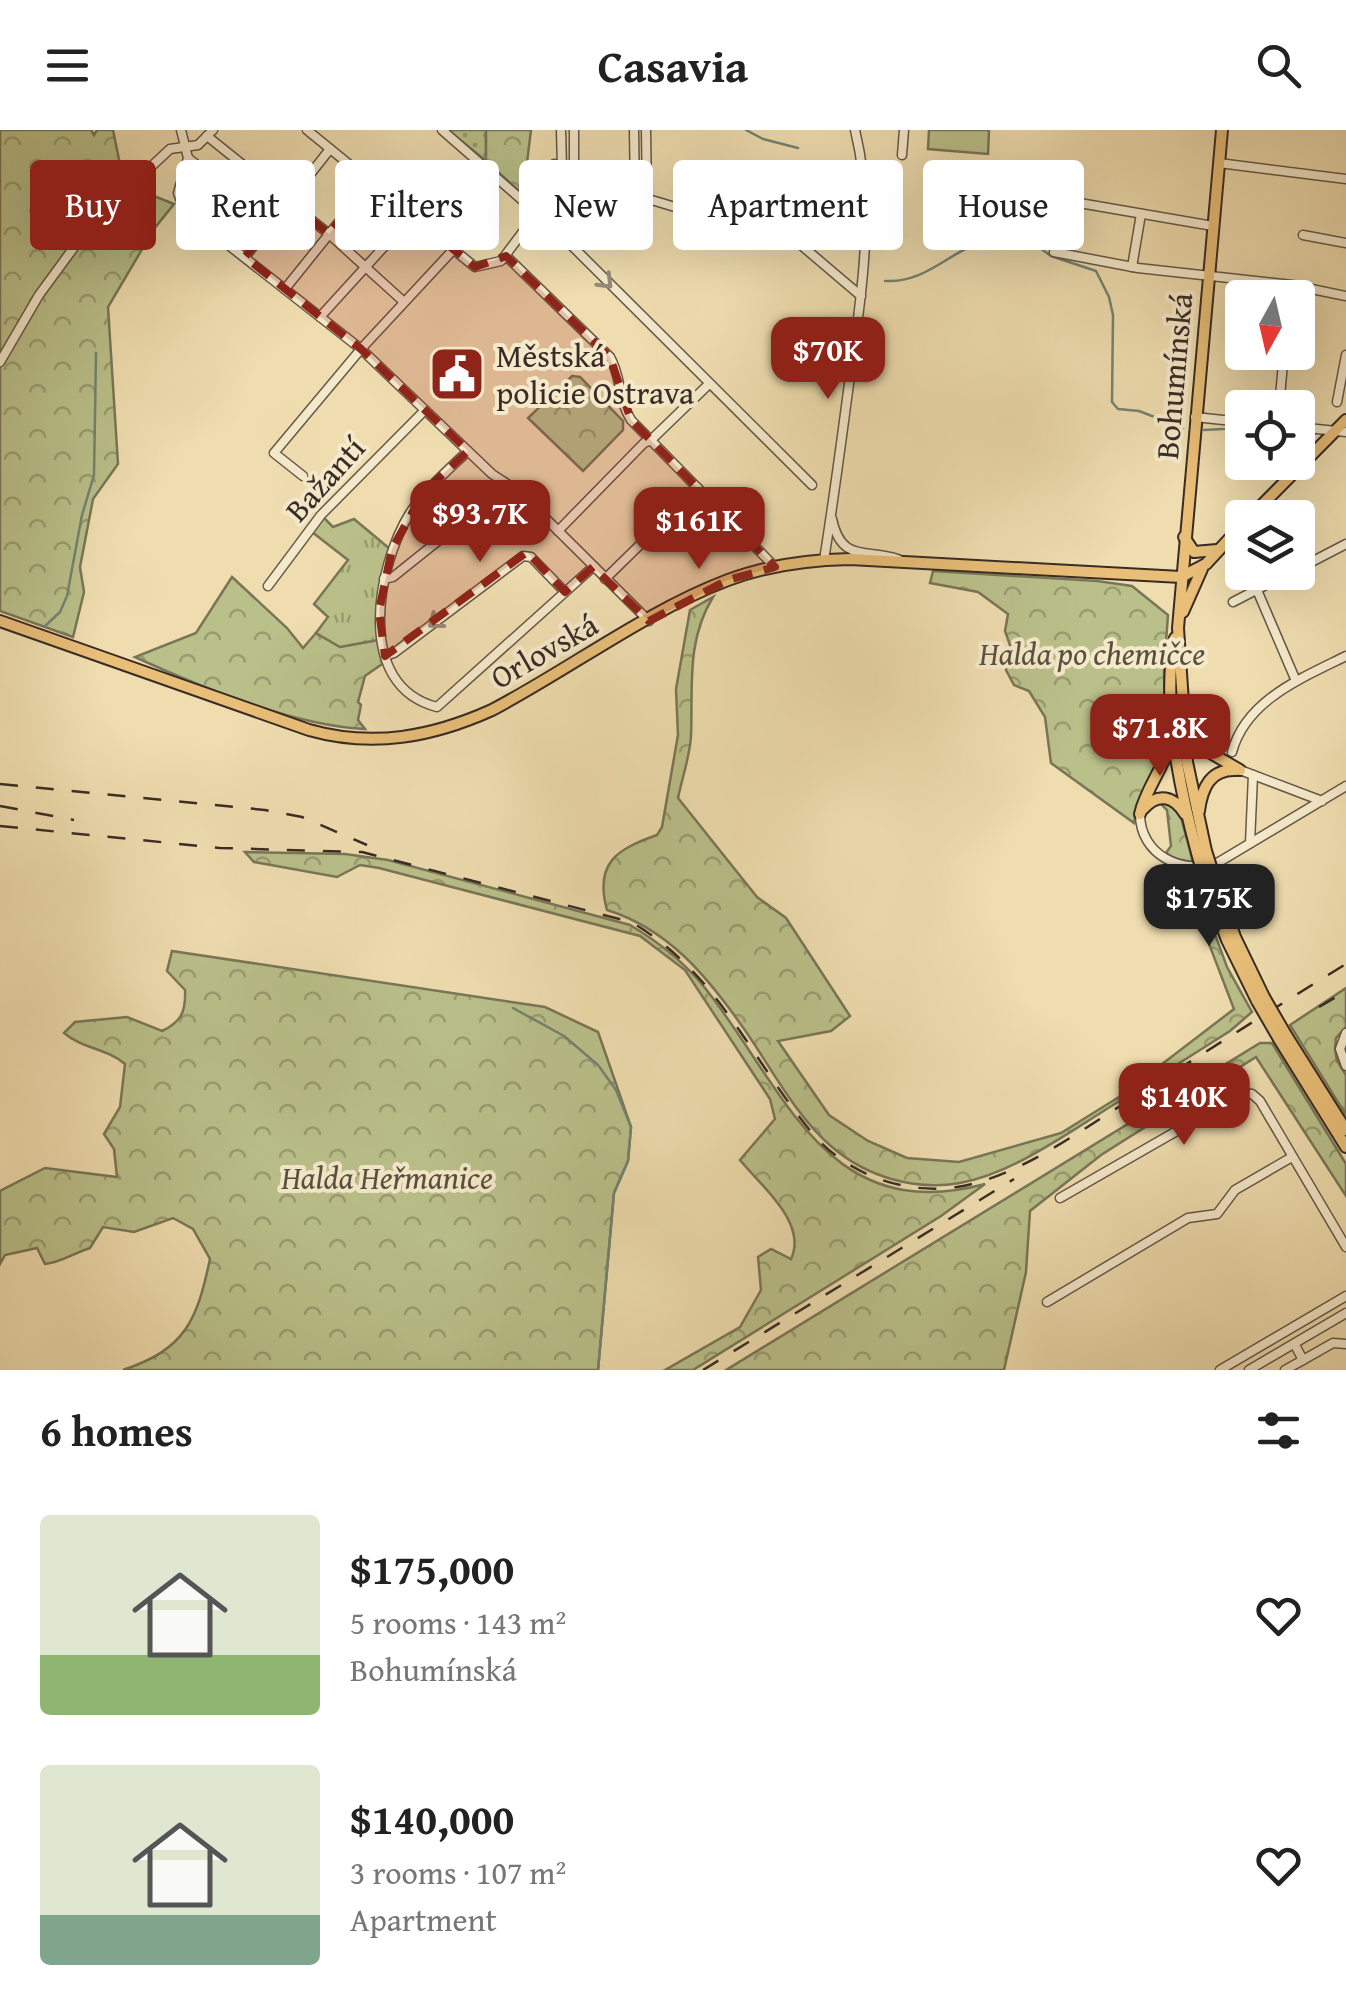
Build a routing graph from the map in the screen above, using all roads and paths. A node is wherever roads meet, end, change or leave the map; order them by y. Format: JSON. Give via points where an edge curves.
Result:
{"nodes":[{"id":1,"x":181,"y":130,"type":"edge"},
{"id":2,"x":306,"y":130,"type":"edge"},
{"id":3,"x":442,"y":130,"type":"edge"},
{"id":4,"x":562,"y":130,"type":"edge"},
{"id":5,"x":574,"y":130,"type":"edge"},
{"id":6,"x":634,"y":130,"type":"edge"},
{"id":7,"x":646,"y":130,"type":"edge"},
{"id":8,"x":854,"y":130,"type":"edge"},
{"id":9,"x":904,"y":130,"type":"edge"},
{"id":10,"x":1222,"y":130,"type":"edge"},
{"id":11,"x":210,"y":133,"type":"edge"},
{"id":12,"x":187,"y":146,"type":"junction"},
{"id":13,"x":330,"y":150,"type":"junction"},
{"id":14,"x":902,"y":155,"type":"dead end"},
{"id":15,"x":188,"y":158,"type":"junction"},
{"id":16,"x":191,"y":160,"type":"edge"},
{"id":17,"x":241,"y":160,"type":"edge"},
{"id":18,"x":343,"y":160,"type":"edge"},
{"id":19,"x":559,"y":160,"type":"edge"},
{"id":20,"x":574,"y":160,"type":"edge"},
{"id":21,"x":634,"y":160,"type":"edge"},
{"id":22,"x":646,"y":160,"type":"edge"},
{"id":23,"x":1219,"y":163,"type":"junction"},
{"id":24,"x":315,"y":169,"type":"edge"},
{"id":25,"x":1346,"y":179,"type":"edge"},
{"id":26,"x":519,"y":197,"type":"edge"},
{"id":27,"x":653,"y":201,"type":"edge"},
{"id":28,"x":1084,"y":204,"type":"edge"},
{"id":29,"x":1141,"y":214,"type":"junction"},
{"id":30,"x":315,"y":223,"type":"edge"},
{"id":31,"x":1212,"y":226,"type":"junction"},
{"id":32,"x":335,"y":227,"type":"edge"},
{"id":33,"x":329,"y":234,"type":"junction"},
{"id":34,"x":1304,"y":235,"type":"dead end"},
{"id":35,"x":519,"y":238,"type":"edge"},
{"id":36,"x":1346,"y":243,"type":"edge"},
{"id":37,"x":251,"y":250,"type":"edge"},
{"id":38,"x":381,"y":250,"type":"edge"},
{"id":39,"x":453,"y":250,"type":"joint"},
{"id":40,"x":574,"y":250,"type":"edge"},
{"id":41,"x":1054,"y":252,"type":"dead end"},
{"id":42,"x":506,"y":256,"type":"junction"},
{"id":43,"x":245,"y":257,"type":"junction"},
{"id":44,"x":365,"y":267,"type":"junction"},
{"id":45,"x":1132,"y":267,"type":"junction"},
{"id":46,"x":1208,"y":275,"type":"junction"},
{"id":47,"x":1250,"y":280,"type":"edge"},
{"id":48,"x":285,"y":289,"type":"junction"},
{"id":49,"x":1315,"y":290,"type":"edge"},
{"id":50,"x":862,"y":296,"type":"junction"},
{"id":51,"x":1346,"y":296,"type":"edge"},
{"id":52,"x":404,"y":302,"type":"junction"},
{"id":53,"x":320,"y":317,"type":"junction"},
{"id":54,"x":361,"y":350,"type":"junction"},
{"id":55,"x":1346,"y":355,"type":"edge"},
{"id":56,"x":0,"y":362,"type":"edge"},
{"id":57,"x":709,"y":384,"type":"junction"},
{"id":58,"x":1337,"y":402,"type":"dead end"},
{"id":59,"x":424,"y":410,"type":"junction"},
{"id":60,"x":1195,"y":417,"type":"junction"},
{"id":61,"x":1225,"y":420,"type":"edge"},
{"id":62,"x":1346,"y":420,"type":"edge"},
{"id":63,"x":1315,"y":429,"type":"edge"},
{"id":64,"x":1340,"y":432,"type":"edge"},
{"id":65,"x":651,"y":440,"type":"junction"},
{"id":66,"x":468,"y":451,"type":"junction"},
{"id":67,"x":303,"y":476,"type":"dead end"},
{"id":68,"x":508,"y":485,"type":"junction"},
{"id":69,"x":812,"y":485,"type":"dead end"},
{"id":70,"x":698,"y":488,"type":"junction"},
{"id":71,"x":1269,"y":500,"type":"edge"},
{"id":72,"x":831,"y":513,"type":"junction"},
{"id":73,"x":558,"y":531,"type":"junction"},
{"id":74,"x":1184,"y":538,"type":"junction"},
{"id":75,"x":1225,"y":543,"type":"edge"},
{"id":76,"x":1346,"y":544,"type":"edge"},
{"id":77,"x":1218,"y":550,"type":"junction"},
{"id":78,"x":824,"y":560,"type":"junction"},
{"id":79,"x":1315,"y":560,"type":"edge"},
{"id":80,"x":907,"y":562,"type":"junction"},
{"id":81,"x":1206,"y":564,"type":"junction"},
{"id":82,"x":594,"y":566,"type":"junction"},
{"id":83,"x":775,"y":567,"type":"junction"},
{"id":84,"x":1180,"y":577,"type":"junction"},
{"id":85,"x":606,"y":578,"type":"junction"},
{"id":86,"x":384,"y":579,"type":"junction"},
{"id":87,"x":268,"y":586,"type":"dead end"},
{"id":88,"x":1257,"y":590,"type":"joint"},
{"id":89,"x":565,"y":592,"type":"junction"},
{"id":90,"x":1233,"y":602,"type":"dead end"},
{"id":91,"x":0,"y":620,"type":"edge"},
{"id":92,"x":649,"y":620,"type":"junction"},
{"id":93,"x":1178,"y":628,"type":"junction"},
{"id":94,"x":385,"y":656,"type":"junction"},
{"id":95,"x":1346,"y":656,"type":"edge"},
{"id":96,"x":1296,"y":681,"type":"junction"},
{"id":97,"x":1181,"y":700,"type":"junction"},
{"id":98,"x":1174,"y":722,"type":"junction"},
{"id":99,"x":1232,"y":752,"type":"dead end"},
{"id":100,"x":1240,"y":770,"type":"junction"},
{"id":101,"x":1253,"y":775,"type":"junction"},
{"id":102,"x":1346,"y":786,"type":"edge"},
{"id":103,"x":1322,"y":800,"type":"junction"},
{"id":104,"x":1140,"y":814,"type":"junction"},
{"id":105,"x":1194,"y":826,"type":"junction"},
{"id":106,"x":1250,"y":843,"type":"junction"},
{"id":107,"x":1346,"y":1033,"type":"edge"},
{"id":108,"x":1283,"y":1037,"type":"junction"},
{"id":109,"x":1346,"y":1066,"type":"edge"},
{"id":110,"x":1346,"y":1130,"type":"edge"},
{"id":111,"x":1346,"y":1148,"type":"edge"},
{"id":112,"x":1292,"y":1157,"type":"junction"},
{"id":113,"x":1060,"y":1198,"type":"dead end"},
{"id":114,"x":1346,"y":1248,"type":"edge"},
{"id":115,"x":1346,"y":1296,"type":"edge"},
{"id":116,"x":1047,"y":1302,"type":"dead end"},
{"id":117,"x":1346,"y":1313,"type":"edge"},
{"id":118,"x":1295,"y":1344,"type":"junction"},
{"id":119,"x":1346,"y":1344,"type":"edge"},
{"id":120,"x":1257,"y":1348,"type":"junction"},
{"id":121,"x":1303,"y":1360,"type":"junction"},
{"id":122,"x":1265,"y":1361,"type":"junction"},
{"id":123,"x":1220,"y":1370,"type":"edge"},
{"id":124,"x":1249,"y":1370,"type":"edge"},
{"id":125,"x":1286,"y":1370,"type":"edge"}],
"edges":[{"from":1,"to":12,"type":"street"},
{"from":2,"to":13,"type":"street"},
{"from":3,"to":26,"type":"street"},
{"from":4,"to":19,"type":"street"},
{"from":5,"to":20,"type":"street"},
{"from":6,"to":21,"type":"street"},
{"from":7,"to":22,"type":"street"},
{"from":8,"to":50,"type":"street","via":[[865,200]]},
{"from":9,"to":14,"type":"street"},
{"from":10,"to":23,"type":"main road","name":"Bohumínská"},
{"from":11,"to":12,"type":"street"},
{"from":11,"to":17,"type":"street"},
{"from":12,"to":15,"type":"street"},
{"from":12,"to":56,"type":"street","via":[[170,149],[94,220]]},
{"from":13,"to":18,"type":"street"},
{"from":13,"to":24,"type":"street"},
{"from":15,"to":16,"type":"street"},
{"from":15,"to":43,"type":"street","via":[[180,204]]},
{"from":23,"to":25,"type":"street"},
{"from":23,"to":31,"type":"main road","name":"Bohumínská"},
{"from":27,"to":50,"type":"street","via":[[800,245]]},
{"from":28,"to":29,"type":"street"},
{"from":29,"to":31,"type":"street"},
{"from":29,"to":45,"type":"street"},
{"from":30,"to":33,"type":"street"},
{"from":31,"to":46,"type":"main road","name":"Bohumínská"},
{"from":32,"to":33,"type":"street"},
{"from":33,"to":44,"type":"street"},
{"from":33,"to":48,"type":"street"},
{"from":34,"to":36,"type":"street"},
{"from":35,"to":42,"type":"street"},
{"from":37,"to":43,"type":"street"},
{"from":38,"to":44,"type":"street"},
{"from":39,"to":42,"type":"street","via":[[475,267]]},
{"from":39,"to":52,"type":"street"},
{"from":40,"to":57,"type":"street","one_way":true},
{"from":41,"to":45,"type":"street"},
{"from":42,"to":65,"type":"street","via":[[610,357],[620,404]]},
{"from":43,"to":48,"type":"street"},
{"from":44,"to":52,"type":"street"},
{"from":44,"to":53,"type":"street"},
{"from":45,"to":46,"type":"street"},
{"from":46,"to":47,"type":"street"},
{"from":46,"to":60,"type":"main road","name":"Bohumínská"},
{"from":48,"to":53,"type":"street"},
{"from":49,"to":51,"type":"street"},
{"from":50,"to":72,"type":"street"},
{"from":52,"to":54,"type":"street"},
{"from":53,"to":54,"type":"street"},
{"from":54,"to":59,"type":"street"},
{"from":54,"to":67,"type":"street","via":[[274,453]]},
{"from":55,"to":58,"type":"street"},
{"from":57,"to":65,"type":"street"},
{"from":57,"to":69,"type":"street"},
{"from":59,"to":66,"type":"street"},
{"from":59,"to":87,"type":"street","name":"Bažantí","via":[[321,515]]},
{"from":60,"to":61,"type":"street"},
{"from":60,"to":74,"type":"main road","name":"Bohumínská"},
{"from":62,"to":64,"type":"main road"},
{"from":63,"to":64,"type":"street"},
{"from":64,"to":71,"type":"main road"},
{"from":65,"to":70,"type":"street"},
{"from":65,"to":73,"type":"street"},
{"from":66,"to":68,"type":"street"},
{"from":66,"to":86,"type":"street","via":[[424,492],[392,549]]},
{"from":68,"to":73,"type":"street"},
{"from":68,"to":86,"type":"street"},
{"from":70,"to":83,"type":"street"},
{"from":70,"to":85,"type":"street"},
{"from":72,"to":78,"type":"street"},
{"from":72,"to":80,"type":"street","via":[[846,548]]},
{"from":73,"to":82,"type":"street"},
{"from":74,"to":77,"type":"main road","via":[[1194,552]]},
{"from":74,"to":84,"type":"main road","name":"Bohumínská"},
{"from":75,"to":77,"type":"main road"},
{"from":76,"to":79,"type":"street"},
{"from":77,"to":81,"type":"main road"},
{"from":78,"to":80,"type":"main road","name":"Orlovská"},
{"from":78,"to":83,"type":"main road","name":"Orlovská"},
{"from":80,"to":84,"type":"main road","name":"Orlovská"},
{"from":81,"to":84,"type":"main road"},
{"from":81,"to":93,"type":"main road"},
{"from":82,"to":85,"type":"street"},
{"from":82,"to":89,"type":"street"},
{"from":83,"to":92,"type":"main road","name":"Orlovská","via":[[728,580]]},
{"from":84,"to":93,"type":"main road","name":"Bohumínská"},
{"from":85,"to":92,"type":"street"},
{"from":86,"to":94,"type":"street","via":[[378,620]]},
{"from":88,"to":90,"type":"street"},
{"from":88,"to":96,"type":"street"},
{"from":89,"to":94,"type":"street","one_way":true,"via":[[523,556]]},
{"from":89,"to":94,"type":"street","via":[[437,707],[413,696]]},
{"from":91,"to":92,"type":"main road","name":"Orlovská","via":[[295,726],[383,739],[427,734],[492,710]]},
{"from":93,"to":97,"type":"main road","name":"Bohumínská"},
{"from":93,"to":98,"type":"main road","name":"Bohumínská"},
{"from":95,"to":96,"type":"street"},
{"from":96,"to":99,"type":"street","via":[[1248,718]]},
{"from":97,"to":100,"type":"main road","via":[[1206,751]]},
{"from":97,"to":105,"type":"main road","name":"Bohumínská"},
{"from":98,"to":104,"type":"main road"},
{"from":98,"to":105,"type":"main road","name":"Bohumínská"},
{"from":100,"to":101,"type":"street"},
{"from":100,"to":105,"type":"main road","via":[[1219,773],[1205,785]]},
{"from":101,"to":103,"type":"street"},
{"from":101,"to":106,"type":"street"},
{"from":102,"to":103,"type":"street"},
{"from":103,"to":106,"type":"street"},
{"from":104,"to":105,"type":"main road","via":[[1150,802],[1171,798]]},
{"from":104,"to":106,"type":"street","via":[[1146,840],[1169,861],[1197,868]]},
{"from":105,"to":108,"type":"main road","name":"Bohumínská","bridge":true,"via":[[1227,940]]},
{"from":107,"to":109,"type":"street","via":[[1340,1048]]},
{"from":108,"to":110,"type":"main road","name":"Bohumínská"},
{"from":108,"to":111,"type":"main road","name":"Bohumínská"},
{"from":112,"to":113,"type":"street","via":[[1260,1102],[1243,1093]]},
{"from":112,"to":114,"type":"street"},
{"from":112,"to":116,"type":"street","via":[[1235,1190],[1217,1214],[1188,1218]]},
{"from":115,"to":120,"type":"street"},
{"from":117,"to":118,"type":"street"},
{"from":118,"to":121,"type":"street"},
{"from":118,"to":122,"type":"street"},
{"from":119,"to":121,"type":"street","via":[[1332,1343]]},
{"from":120,"to":122,"type":"street"},
{"from":120,"to":123,"type":"street"},
{"from":121,"to":125,"type":"street"},
{"from":122,"to":124,"type":"street"}]}
